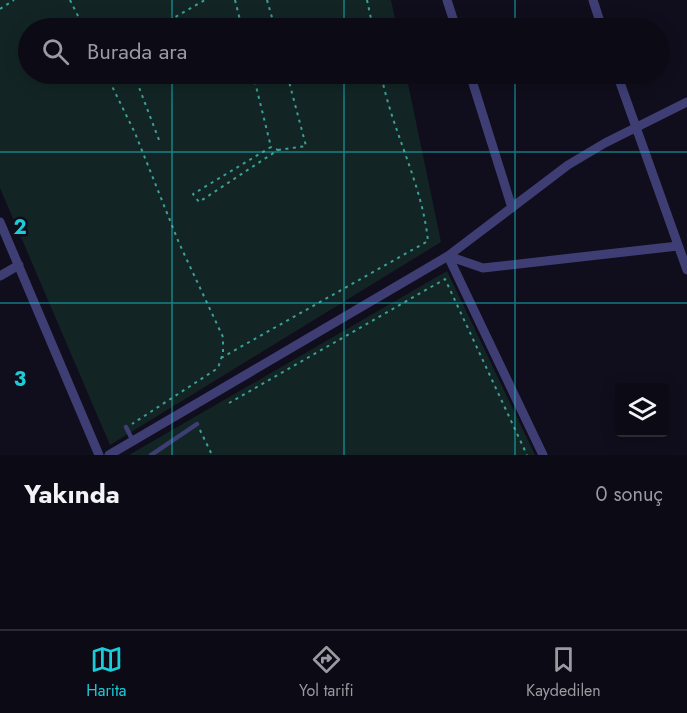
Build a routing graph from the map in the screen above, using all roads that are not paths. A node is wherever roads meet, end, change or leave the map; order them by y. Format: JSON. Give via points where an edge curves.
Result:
{"nodes":[{"id":1,"x":447,"y":0,"type":"edge"},
{"id":2,"x":593,"y":0,"type":"edge"},
{"id":3,"x":453,"y":18,"type":"edge"},
{"id":4,"x":599,"y":18,"type":"edge"},
{"id":5,"x":473,"y":84,"type":"edge"},
{"id":6,"x":620,"y":84,"type":"edge"},
{"id":7,"x":687,"y":102,"type":"edge"},
{"id":8,"x":635,"y":128,"type":"junction"},
{"id":9,"x":512,"y":208,"type":"junction"},
{"id":10,"x":0,"y":222,"type":"edge"},
{"id":11,"x":678,"y":246,"type":"junction"},
{"id":12,"x":447,"y":256,"type":"junction"},
{"id":13,"x":19,"y":265,"type":"junction"},
{"id":14,"x":687,"y":270,"type":"edge"},
{"id":15,"x":0,"y":276,"type":"edge"},
{"id":16,"x":197,"y":424,"type":"road end"},
{"id":17,"x":126,"y":427,"type":"road end"},
{"id":18,"x":133,"y":441,"type":"junction"},
{"id":19,"x":99,"y":455,"type":"edge"},
{"id":20,"x":109,"y":455,"type":"edge"},
{"id":21,"x":151,"y":455,"type":"edge"},
{"id":22,"x":543,"y":455,"type":"edge"}],
"edges":[{"from":1,"to":3,"type":"street"},
{"from":2,"to":4,"type":"street"},
{"from":5,"to":9,"type":"street"},
{"from":6,"to":8,"type":"street"},
{"from":7,"to":8,"type":"street"},
{"from":8,"to":9,"type":"street","via":[[568,165]]},
{"from":8,"to":11,"type":"street"},
{"from":9,"to":12,"type":"street"},
{"from":10,"to":13,"type":"street"},
{"from":11,"to":12,"type":"street","via":[[483,268]]},
{"from":11,"to":14,"type":"street"},
{"from":12,"to":18,"type":"street"},
{"from":12,"to":22,"type":"street"},
{"from":13,"to":15,"type":"street"},
{"from":13,"to":19,"type":"street"},
{"from":16,"to":21,"type":"lane"},
{"from":17,"to":18,"type":"lane"},
{"from":18,"to":20,"type":"street"}]}
